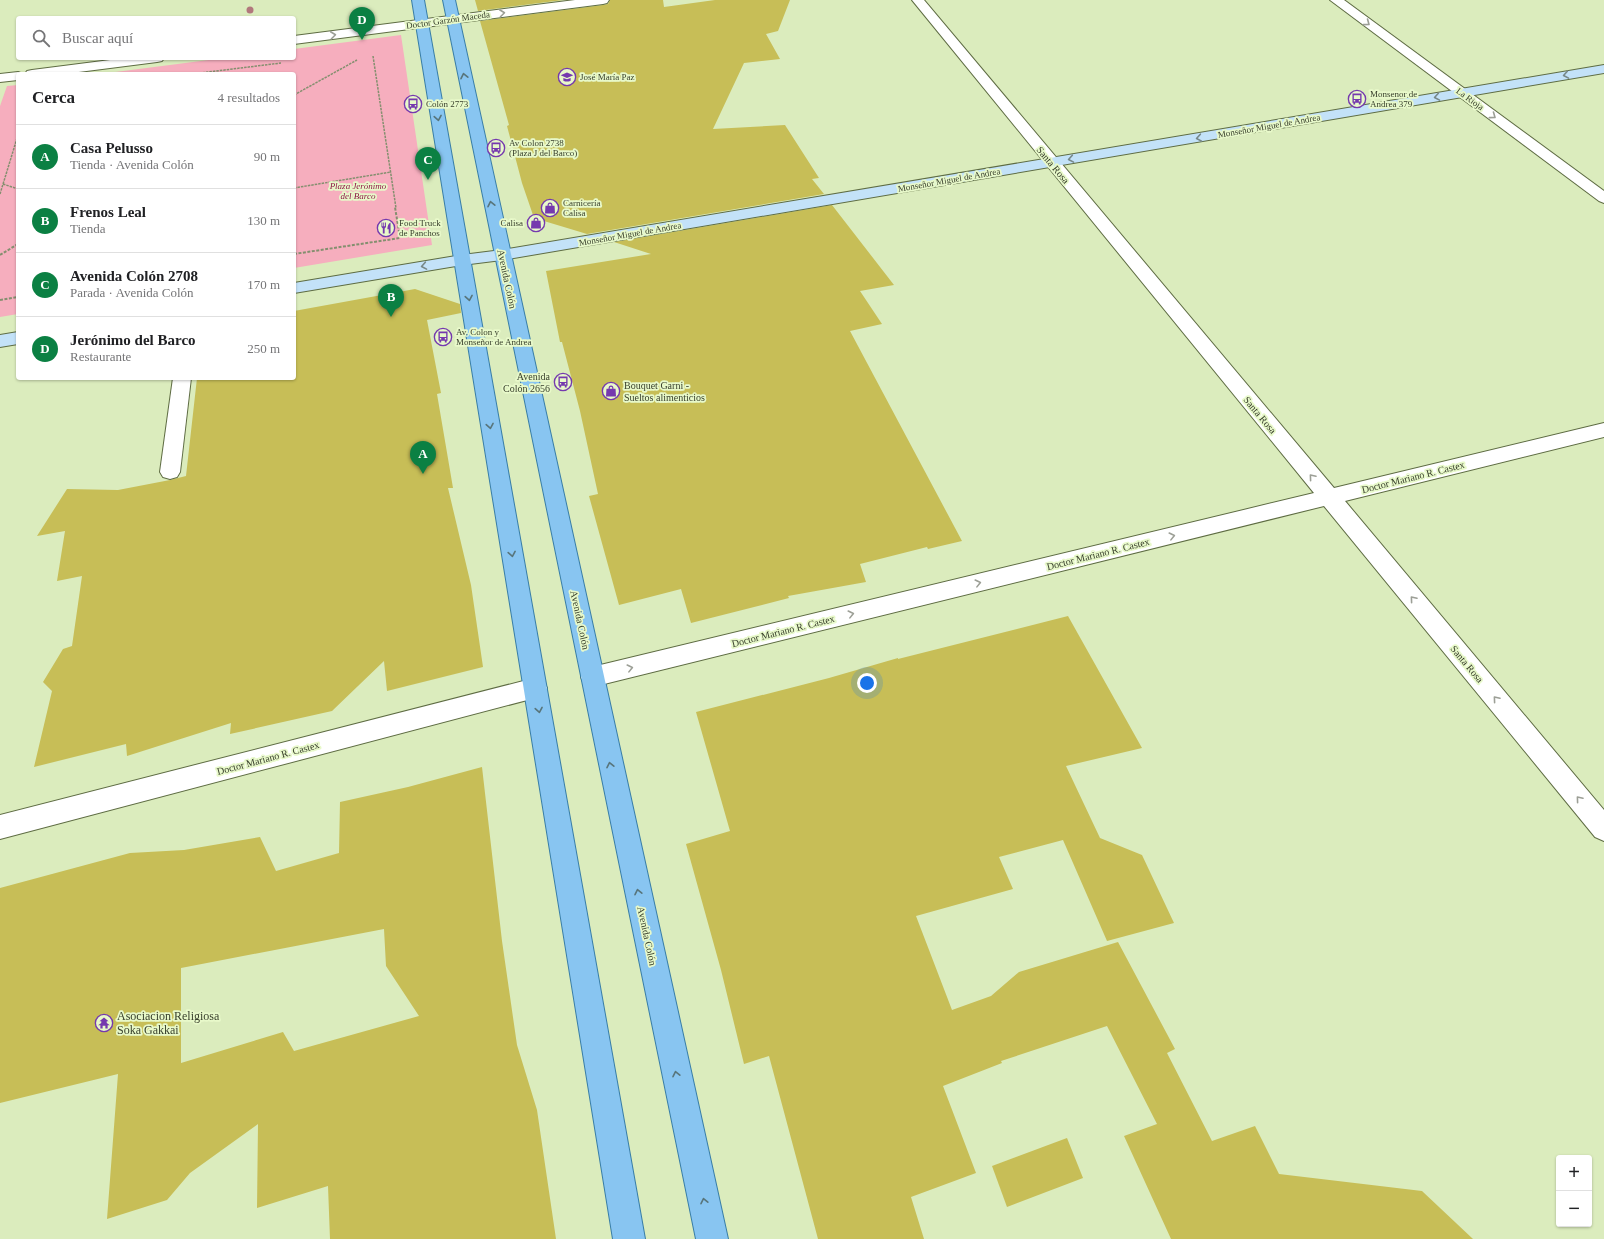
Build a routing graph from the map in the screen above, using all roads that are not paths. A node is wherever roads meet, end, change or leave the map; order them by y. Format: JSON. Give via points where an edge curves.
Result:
{"nodes":[{"id":1,"x":418,"y":0,"type":"edge"},
{"id":2,"x":448,"y":0,"type":"edge"},
{"id":3,"x":603,"y":0,"type":"edge"},
{"id":4,"x":918,"y":0,"type":"edge"},
{"id":5,"x":1336,"y":0,"type":"edge"},
{"id":6,"x":452,"y":20,"type":"junction"},
{"id":7,"x":422,"y":24,"type":"junction"},
{"id":8,"x":296,"y":40,"type":"edge"},
{"id":9,"x":141,"y":60,"type":"edge"},
{"id":10,"x":1604,"y":69,"type":"edge"},
{"id":11,"x":48,"y":72,"type":"edge"},
{"id":12,"x":16,"y":76,"type":"edge"},
{"id":13,"x":0,"y":78,"type":"edge"},
{"id":14,"x":1461,"y":93,"type":"junction"},
{"id":15,"x":1051,"y":163,"type":"junction"},
{"id":16,"x":1604,"y":198,"type":"edge"},
{"id":17,"x":502,"y":255,"type":"junction"},
{"id":18,"x":462,"y":260,"type":"junction"},
{"id":19,"x":296,"y":288,"type":"edge"},
{"id":20,"x":16,"y":338,"type":"edge"},
{"id":21,"x":0,"y":341,"type":"edge"},
{"id":22,"x":182,"y":380,"type":"edge"},
{"id":23,"x":1604,"y":430,"type":"edge"},
{"id":24,"x":170,"y":472,"type":"dead end"},
{"id":25,"x":1329,"y":498,"type":"junction"},
{"id":26,"x":592,"y":677,"type":"junction"},
{"id":27,"x":535,"y":688,"type":"junction"},
{"id":28,"x":0,"y":827,"type":"edge"},
{"id":29,"x":1604,"y":829,"type":"edge"},
{"id":30,"x":629,"y":1239,"type":"edge"},
{"id":31,"x":712,"y":1239,"type":"edge"}],
"edges":[{"from":1,"to":7,"type":"main road"},
{"from":2,"to":6,"type":"main road","name":"Avenida Colón"},
{"from":6,"to":3,"type":"street","name":"Doctor Garzón Maceda","one_way":true},
{"from":4,"to":15,"type":"street","name":"Santa Rosa"},
{"from":5,"to":14,"type":"street","name":"La Rioja","one_way":true},
{"from":6,"to":7,"type":"street","name":"Doctor Garzón Maceda"},
{"from":17,"to":6,"type":"main road","name":"Avenida Colón","one_way":true},
{"from":8,"to":7,"type":"street","name":"Doctor Garzón Maceda","one_way":true},
{"from":7,"to":18,"type":"main road","one_way":true},
{"from":9,"to":11,"type":"street"},
{"from":10,"to":14,"type":"main road","name":"Monseñor Miguel de Andrea","one_way":true},
{"from":12,"to":13,"type":"street"},
{"from":14,"to":15,"type":"main road","name":"Monseñor Miguel de Andrea","one_way":true},
{"from":14,"to":16,"type":"street","name":"La Rioja","one_way":true},
{"from":15,"to":17,"type":"main road","name":"Monseñor Miguel de Andrea"},
{"from":25,"to":15,"type":"street","name":"Santa Rosa","one_way":true},
{"from":17,"to":18,"type":"main road","name":"Monseñor Miguel de Andrea"},
{"from":17,"to":26,"type":"main road","name":"Avenida Colón"},
{"from":18,"to":19,"type":"main road","name":"Monseñor Miguel de Andrea","one_way":true},
{"from":18,"to":27,"type":"main road","one_way":true},
{"from":20,"to":21,"type":"main road"},
{"from":22,"to":24,"type":"street"},
{"from":23,"to":25,"type":"street","name":"Doctor Mariano R. Castex"},
{"from":26,"to":25,"type":"street","name":"Doctor Mariano R. Castex","one_way":true},
{"from":29,"to":25,"type":"street","name":"Santa Rosa","one_way":true},
{"from":31,"to":26,"type":"main road","name":"Avenida Colón","one_way":true},
{"from":27,"to":28,"type":"street","name":"Doctor Mariano R. Castex"},
{"from":27,"to":30,"type":"main road","one_way":true}]}
